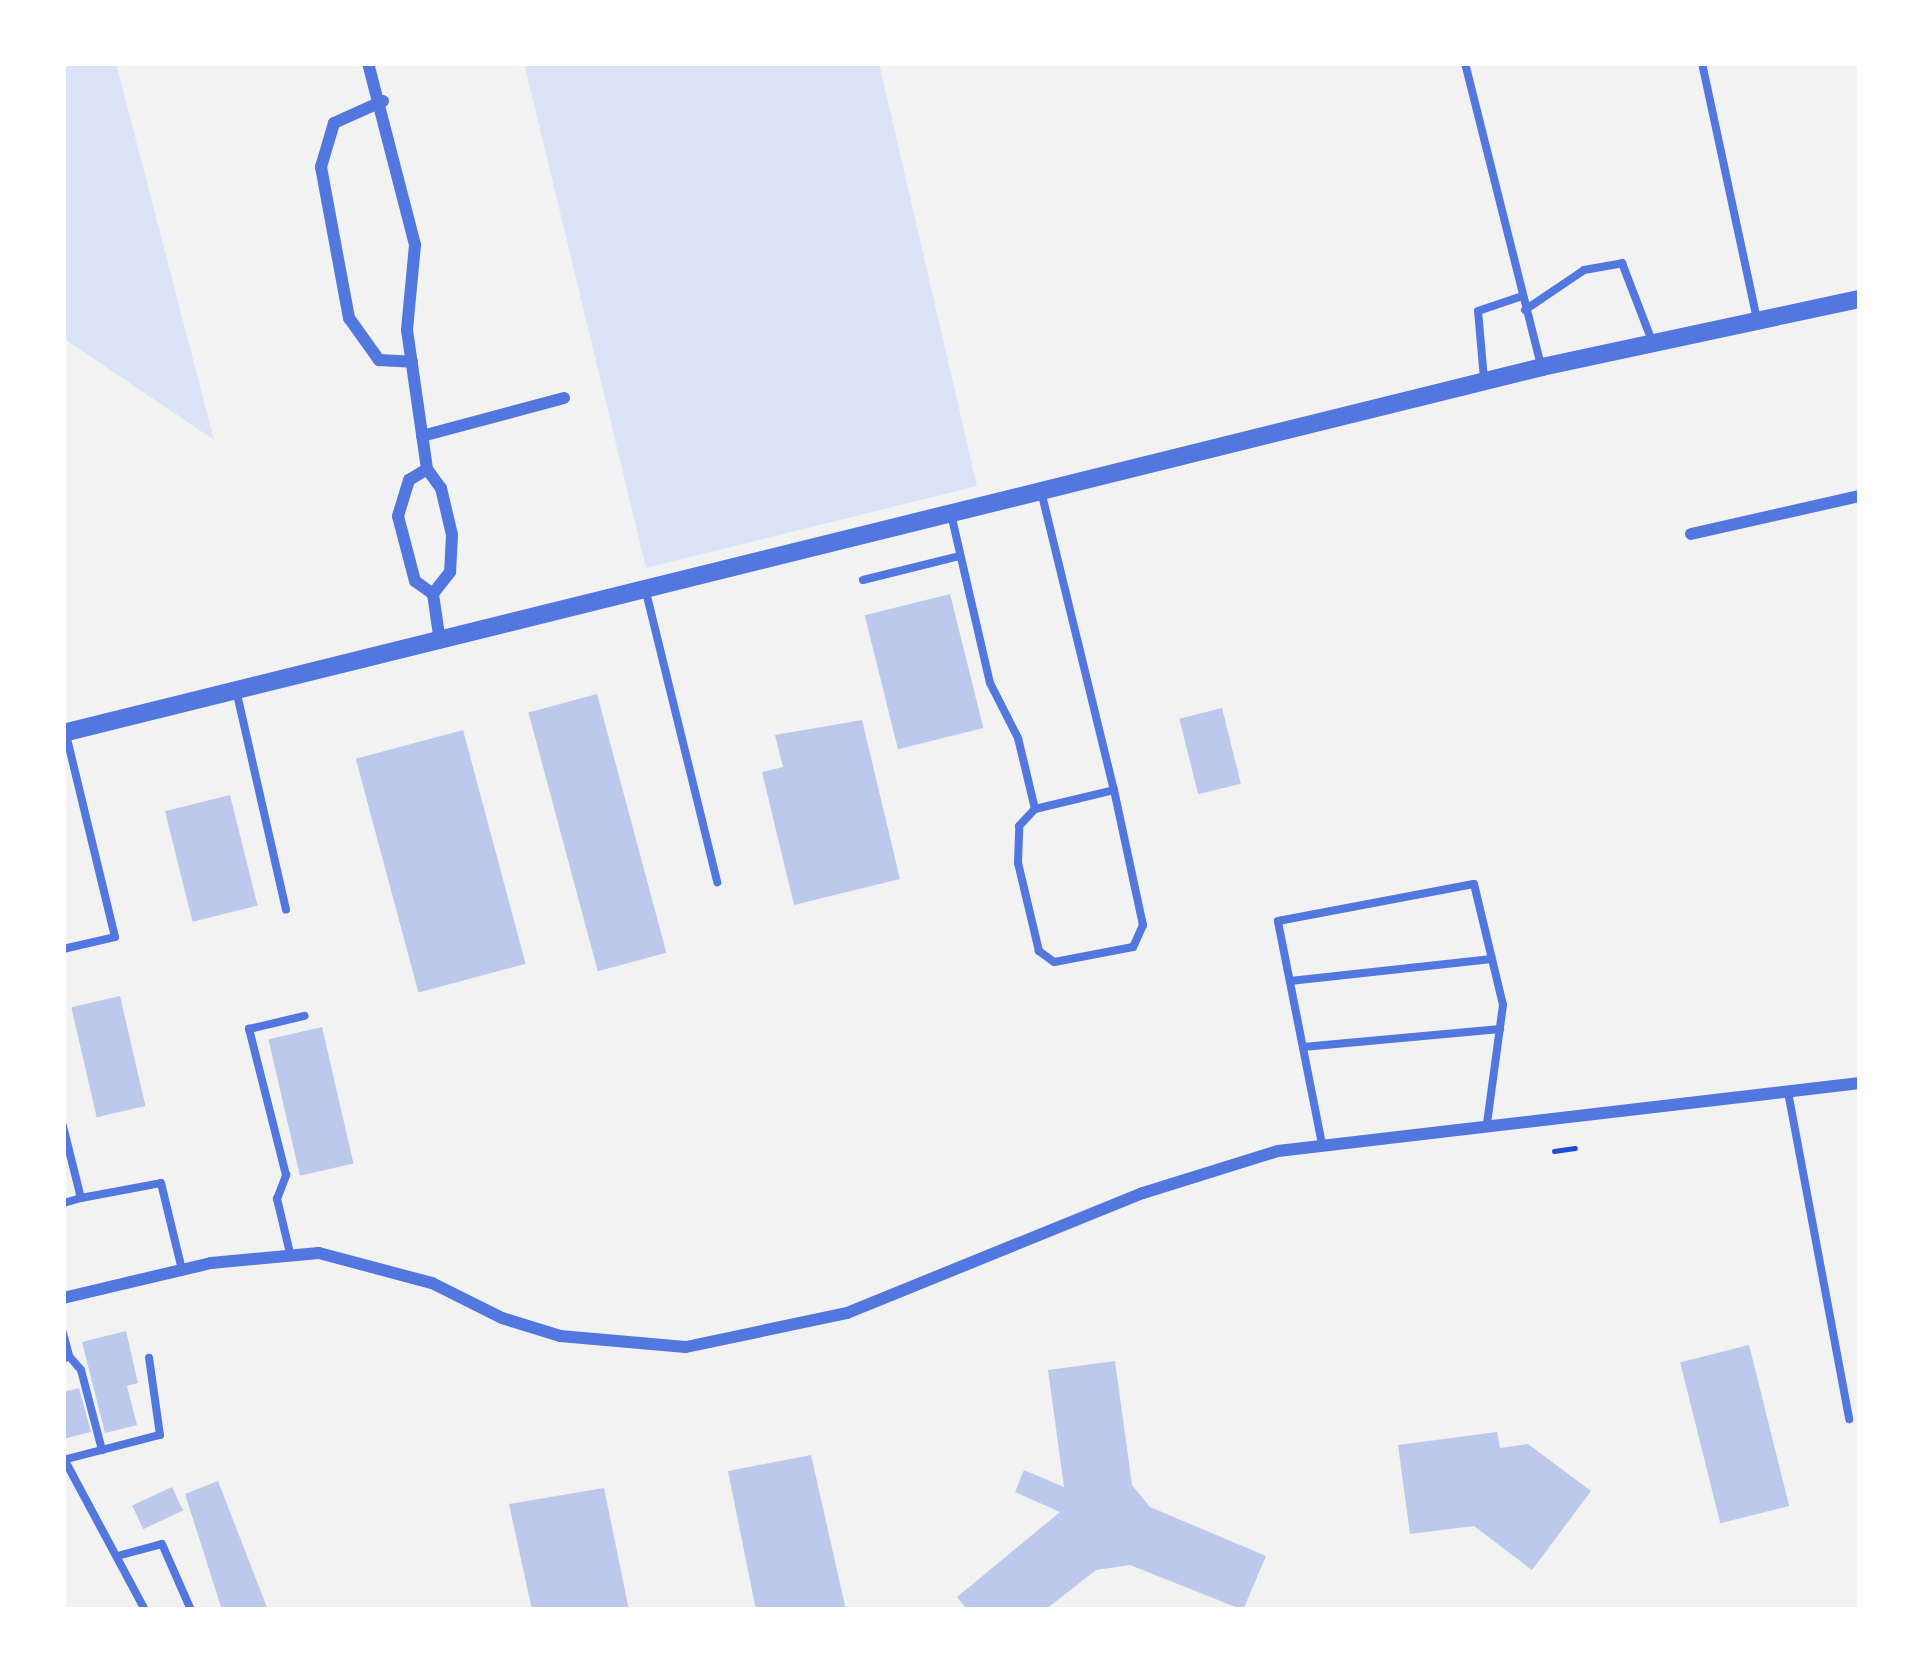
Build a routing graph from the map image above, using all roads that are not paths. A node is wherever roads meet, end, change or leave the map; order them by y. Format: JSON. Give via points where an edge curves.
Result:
{"nodes":[{"id":1,"x":368,"y":63,"type":"edge"},
{"id":2,"x":1465,"y":63,"type":"edge"},
{"id":3,"x":1702,"y":63,"type":"edge"},
{"id":4,"x":383,"y":101,"type":"junction"},
{"id":5,"x":1522,"y":296,"type":"junction"},
{"id":6,"x":1860,"y":299,"type":"edge"},
{"id":7,"x":1525,"y":310,"type":"junction"},
{"id":8,"x":1757,"y":320,"type":"junction"},
{"id":9,"x":1652,"y":342,"type":"junction"},
{"id":10,"x":412,"y":362,"type":"junction"},
{"id":11,"x":1542,"y":367,"type":"junction"},
{"id":12,"x":1485,"y":381,"type":"junction"},
{"id":13,"x":564,"y":398,"type":"dead end"},
{"id":14,"x":422,"y":436,"type":"junction"},
{"id":15,"x":427,"y":469,"type":"junction"},
{"id":16,"x":1041,"y":490,"type":"junction"},
{"id":17,"x":1860,"y":496,"type":"edge"},
{"id":18,"x":950,"y":513,"type":"junction"},
{"id":19,"x":1691,"y":534,"type":"dead end"},
{"id":20,"x":961,"y":556,"type":"junction"},
{"id":21,"x":863,"y":580,"type":"dead end"},
{"id":22,"x":645,"y":590,"type":"junction"},
{"id":23,"x":433,"y":594,"type":"junction"},
{"id":24,"x":440,"y":642,"type":"junction"},
{"id":25,"x":237,"y":693,"type":"junction"},
{"id":26,"x":64,"y":733,"type":"edge"},
{"id":27,"x":1114,"y":790,"type":"junction"},
{"id":28,"x":1035,"y":809,"type":"junction"},
{"id":29,"x":717,"y":882,"type":"dead end"},
{"id":30,"x":286,"y":910,"type":"dead end"},
{"id":31,"x":63,"y":949,"type":"edge"},
{"id":32,"x":1492,"y":959,"type":"junction"},
{"id":33,"x":1290,"y":981,"type":"junction"},
{"id":34,"x":304,"y":1016,"type":"dead end"},
{"id":35,"x":1500,"y":1029,"type":"junction"},
{"id":36,"x":1303,"y":1047,"type":"junction"},
{"id":37,"x":1860,"y":1083,"type":"edge"},
{"id":38,"x":1787,"y":1091,"type":"junction"},
{"id":39,"x":1487,"y":1124,"type":"junction"},
{"id":40,"x":63,"y":1126,"type":"edge"},
{"id":41,"x":1322,"y":1144,"type":"junction"},
{"id":42,"x":81,"y":1198,"type":"junction"},
{"id":43,"x":63,"y":1203,"type":"edge"},
{"id":44,"x":290,"y":1253,"type":"junction"},
{"id":45,"x":182,"y":1272,"type":"junction"},
{"id":46,"x":63,"y":1298,"type":"edge"},
{"id":47,"x":63,"y":1333,"type":"edge"},
{"id":48,"x":66,"y":1357,"type":"edge"},
{"id":49,"x":148,"y":1358,"type":"dead end"},
{"id":50,"x":1849,"y":1419,"type":"dead end"},
{"id":51,"x":102,"y":1450,"type":"junction"},
{"id":52,"x":63,"y":1459,"type":"edge"},
{"id":53,"x":121,"y":1556,"type":"junction"},
{"id":54,"x":145,"y":1610,"type":"edge"},
{"id":55,"x":191,"y":1610,"type":"edge"}],
"edges":[{"from":1,"to":4,"type":"street"},
{"from":2,"to":5,"type":"lane"},
{"from":3,"to":8,"type":"lane"},
{"from":4,"to":10,"type":"street","via":[[415,245]]},
{"from":4,"to":10,"type":"street","via":[[334,123],[321,167],[350,318],[379,360]]},
{"from":5,"to":7,"type":"lane"},
{"from":5,"to":12,"type":"lane","via":[[1478,311]]},
{"from":6,"to":8,"type":"street"},
{"from":7,"to":9,"type":"lane","via":[[1584,270],[1622,263]]},
{"from":7,"to":11,"type":"lane"},
{"from":8,"to":9,"type":"street"},
{"from":9,"to":11,"type":"street"},
{"from":10,"to":14,"type":"street"},
{"from":11,"to":12,"type":"street"},
{"from":12,"to":16,"type":"street"},
{"from":13,"to":14,"type":"street"},
{"from":14,"to":15,"type":"street"},
{"from":15,"to":23,"type":"street","via":[[441,488],[452,535],[450,572]]},
{"from":15,"to":23,"type":"street","via":[[409,481],[398,516],[415,581]]},
{"from":16,"to":18,"type":"street"},
{"from":16,"to":27,"type":"lane"},
{"from":17,"to":19,"type":"street"},
{"from":18,"to":20,"type":"lane"},
{"from":18,"to":22,"type":"street"},
{"from":20,"to":21,"type":"lane"},
{"from":20,"to":28,"type":"lane","via":[[990,683],[1018,738]]},
{"from":22,"to":24,"type":"street"},
{"from":22,"to":29,"type":"lane"},
{"from":23,"to":24,"type":"street"},
{"from":24,"to":25,"type":"street"},
{"from":25,"to":26,"type":"street"},
{"from":25,"to":30,"type":"lane"},
{"from":26,"to":31,"type":"lane","via":[[115,938]]},
{"from":27,"to":28,"type":"lane"},
{"from":27,"to":28,"type":"lane","via":[[1141,938],[1068,963],[1039,950],[1018,863],[1018,826]]},
{"from":32,"to":33,"type":"lane"},
{"from":32,"to":33,"type":"lane","via":[[1474,884],[1278,921]]},
{"from":32,"to":35,"type":"lane"},
{"from":33,"to":36,"type":"lane"},
{"from":34,"to":44,"type":"lane","via":[[249,1029],[286,1175],[278,1199]]},
{"from":35,"to":36,"type":"lane"},
{"from":35,"to":39,"type":"lane"},
{"from":36,"to":41,"type":"lane"},
{"from":37,"to":38,"type":"street"},
{"from":38,"to":39,"type":"street"},
{"from":38,"to":50,"type":"lane"},
{"from":39,"to":41,"type":"street"},
{"from":40,"to":42,"type":"lane"},
{"from":41,"to":44,"type":"street","via":[[1142,1193],[847,1313],[686,1347],[560,1336],[376,1264]]},
{"from":42,"to":43,"type":"lane"},
{"from":42,"to":45,"type":"lane","via":[[161,1183]]},
{"from":44,"to":45,"type":"street"},
{"from":45,"to":46,"type":"street"},
{"from":47,"to":48,"type":"lane"},
{"from":48,"to":51,"type":"lane","via":[[81,1370]]},
{"from":49,"to":51,"type":"lane","via":[[164,1429]]},
{"from":51,"to":52,"type":"lane"},
{"from":52,"to":53,"type":"lane"},
{"from":53,"to":54,"type":"lane"},
{"from":53,"to":55,"type":"lane","via":[[162,1544]]}]}
